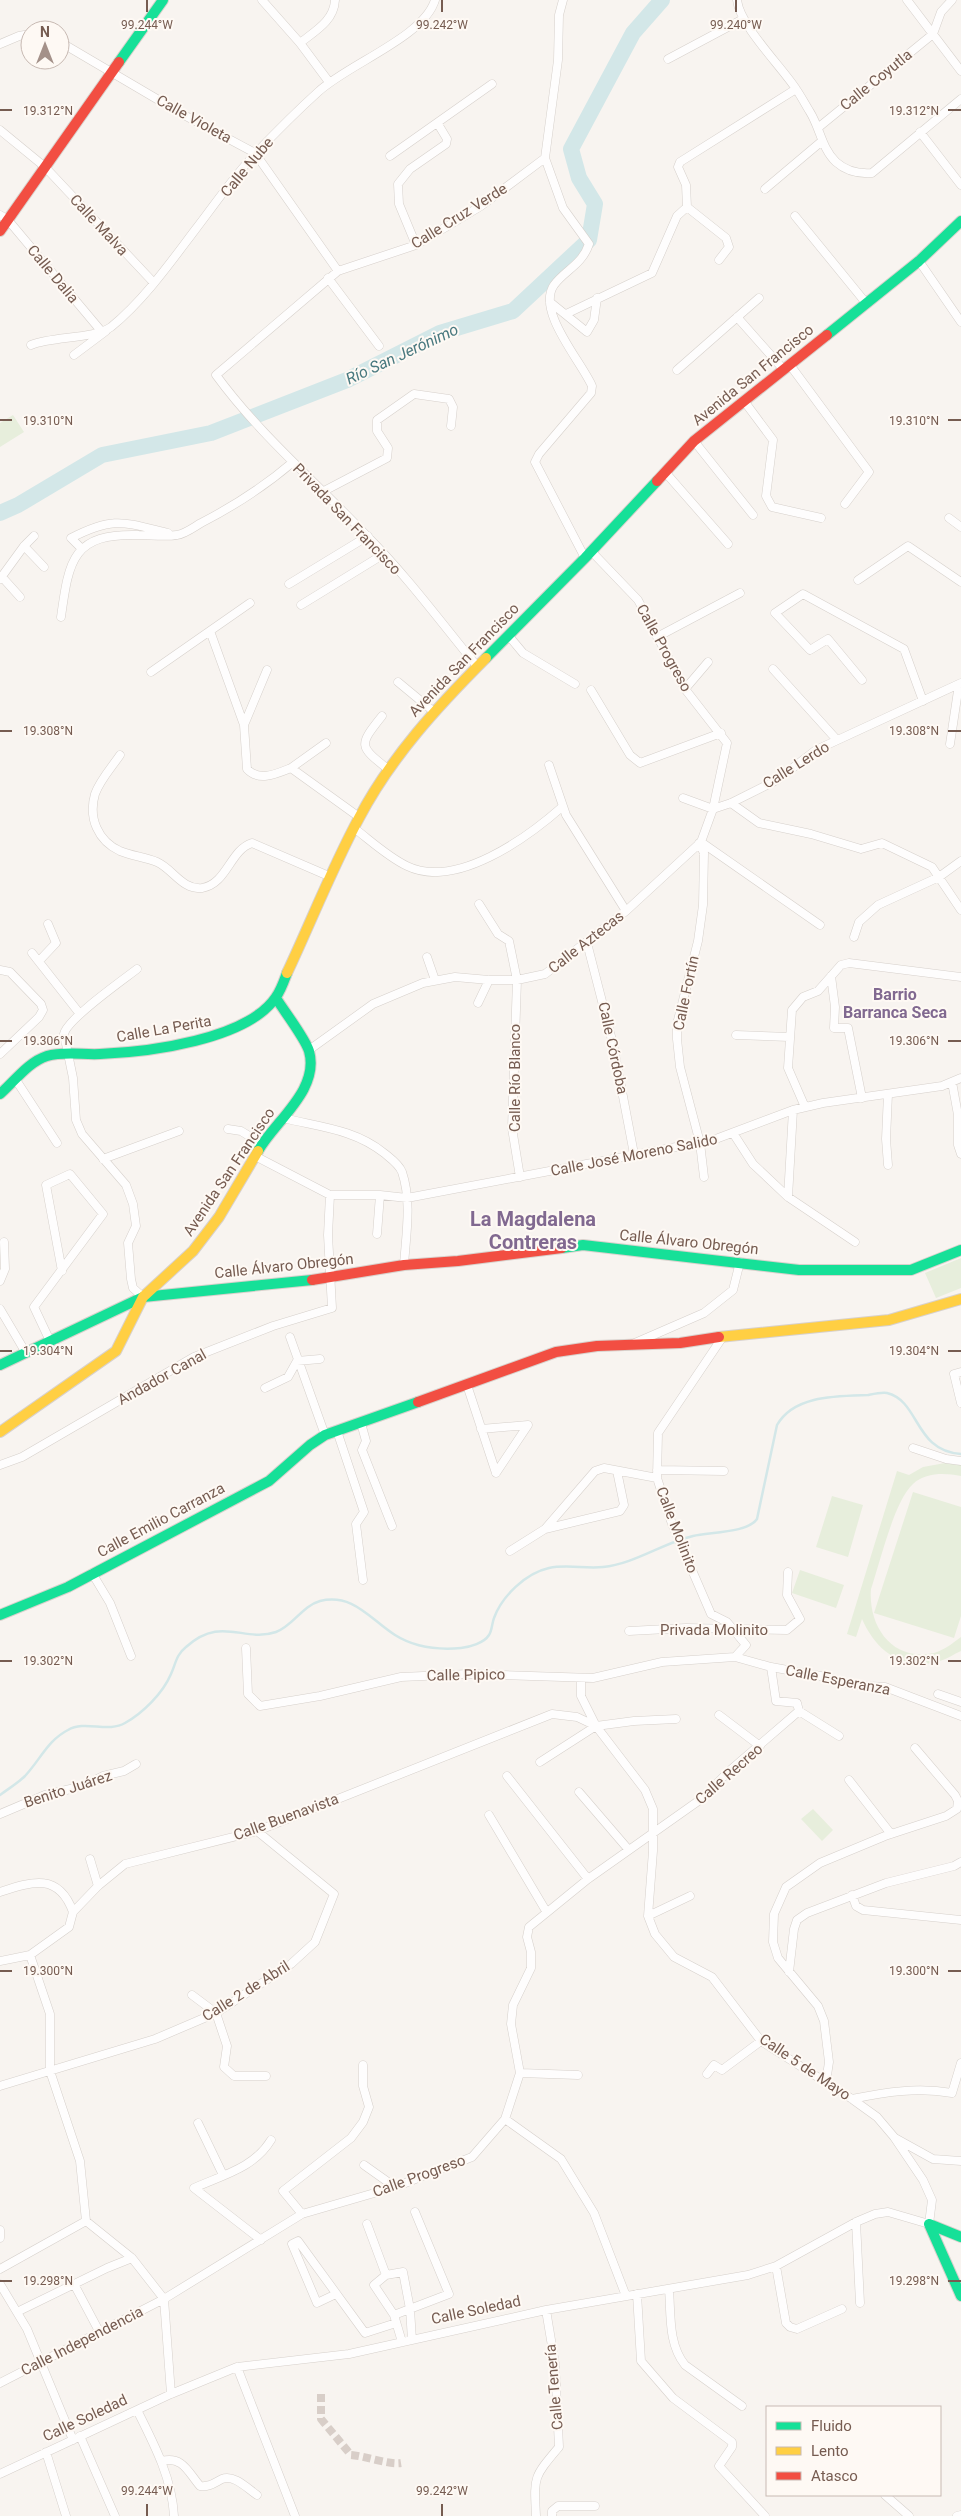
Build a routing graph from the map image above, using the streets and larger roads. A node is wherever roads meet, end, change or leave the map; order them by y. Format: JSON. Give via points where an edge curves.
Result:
{"nodes":[{"id":1,"x":163,"y":0,"type":"edge"},
{"id":2,"x":262,"y":0,"type":"edge"},
{"id":3,"x":335,"y":0,"type":"edge"},
{"id":4,"x":435,"y":0,"type":"edge"},
{"id":5,"x":563,"y":0,"type":"edge"},
{"id":6,"x":737,"y":0,"type":"edge"},
{"id":7,"x":908,"y":0,"type":"edge"},
{"id":8,"x":952,"y":0,"type":"edge"},
{"id":9,"x":743,"y":19,"type":"junction"},
{"id":10,"x":933,"y":34,"type":"junction"},
{"id":11,"x":20,"y":36,"type":"edge"},
{"id":12,"x":300,"y":43,"type":"junction"},
{"id":13,"x":0,"y":44,"type":"edge"},
{"id":14,"x":70,"y":48,"type":"edge"},
{"id":15,"x":668,"y":59,"type":"dead end"},
{"id":16,"x":961,"y":71,"type":"edge"},
{"id":17,"x":113,"y":74,"type":"junction"},
{"id":18,"x":329,"y":82,"type":"junction"},
{"id":19,"x":492,"y":84,"type":"dead end"},
{"id":20,"x":796,"y":89,"type":"junction"},
{"id":21,"x":961,"y":99,"type":"edge"},
{"id":22,"x":438,"y":124,"type":"junction"},
{"id":23,"x":819,"y":127,"type":"junction"},
{"id":24,"x":0,"y":130,"type":"edge"},
{"id":25,"x":920,"y":132,"type":"junction"},
{"id":26,"x":822,"y":141,"type":"junction"},
{"id":27,"x":255,"y":153,"type":"junction"},
{"id":28,"x":390,"y":156,"type":"dead end"},
{"id":29,"x":545,"y":158,"type":"junction"},
{"id":30,"x":45,"y":167,"type":"junction"},
{"id":31,"x":961,"y":184,"type":"edge"},
{"id":32,"x":766,"y":190,"type":"dead end"},
{"id":33,"x":687,"y":207,"type":"junction"},
{"id":34,"x":796,"y":216,"type":"dead end"},
{"id":35,"x":4,"y":218,"type":"edge"},
{"id":36,"x":961,"y":221,"type":"edge"},
{"id":37,"x":0,"y":231,"type":"edge"},
{"id":38,"x":416,"y":246,"type":"junction"},
{"id":39,"x":719,"y":260,"type":"dead end"},
{"id":40,"x":919,"y":261,"type":"junction"},
{"id":41,"x":338,"y":271,"type":"junction"},
{"id":42,"x":328,"y":278,"type":"junction"},
{"id":43,"x":154,"y":283,"type":"junction"},
{"id":44,"x":598,"y":298,"type":"junction"},
{"id":45,"x":758,"y":298,"type":"dead end"},
{"id":46,"x":550,"y":302,"type":"junction"},
{"id":47,"x":866,"y":303,"type":"junction"},
{"id":48,"x":566,"y":314,"type":"junction"},
{"id":49,"x":737,"y":317,"type":"junction"},
{"id":50,"x":961,"y":322,"type":"edge"},
{"id":51,"x":105,"y":331,"type":"junction"},
{"id":52,"x":31,"y":345,"type":"dead end"},
{"id":53,"x":379,"y":346,"type":"dead end"},
{"id":54,"x":74,"y":355,"type":"dead end"},
{"id":55,"x":787,"y":367,"type":"junction"},
{"id":56,"x":677,"y":370,"type":"dead end"},
{"id":57,"x":216,"y":375,"type":"joint"},
{"id":58,"x":744,"y":401,"type":"junction"},
{"id":59,"x":450,"y":426,"type":"dead end"},
{"id":60,"x":694,"y":441,"type":"junction"},
{"id":61,"x":293,"y":462,"type":"junction"},
{"id":62,"x":665,"y":472,"type":"junction"},
{"id":63,"x":324,"y":491,"type":"junction"},
{"id":64,"x":845,"y":504,"type":"dead end"},
{"id":65,"x":753,"y":515,"type":"dead end"},
{"id":66,"x":821,"y":518,"type":"dead end"},
{"id":67,"x":949,"y":518,"type":"dead end"},
{"id":68,"x":961,"y":527,"type":"edge"},
{"id":69,"x":178,"y":535,"type":"junction"},
{"id":70,"x":34,"y":536,"type":"dead end"},
{"id":71,"x":368,"y":536,"type":"junction"},
{"id":72,"x":728,"y":544,"type":"dead end"},
{"id":73,"x":24,"y":546,"type":"junction"},
{"id":74,"x":81,"y":548,"type":"junction"},
{"id":75,"x":384,"y":554,"type":"junction"},
{"id":76,"x":588,"y":554,"type":"junction"},
{"id":77,"x":44,"y":567,"type":"dead end"},
{"id":78,"x":1,"y":578,"type":"edge"},
{"id":79,"x":858,"y":580,"type":"dead end"},
{"id":80,"x":961,"y":582,"type":"edge"},
{"id":81,"x":289,"y":584,"type":"dead end"},
{"id":82,"x":740,"y":593,"type":"dead end"},
{"id":83,"x":20,"y":597,"type":"dead end"},
{"id":84,"x":250,"y":602,"type":"dead end"},
{"id":85,"x":301,"y":604,"type":"dead end"},
{"id":86,"x":62,"y":617,"type":"dead end"},
{"id":87,"x":210,"y":631,"type":"junction"},
{"id":88,"x":508,"y":635,"type":"junction"},
{"id":89,"x":657,"y":637,"type":"junction"},
{"id":90,"x":708,"y":662,"type":"dead end"},
{"id":91,"x":476,"y":665,"type":"junction"},
{"id":92,"x":773,"y":669,"type":"dead end"},
{"id":93,"x":267,"y":670,"type":"dead end"},
{"id":94,"x":151,"y":672,"type":"dead end"},
{"id":95,"x":862,"y":680,"type":"dead end"},
{"id":96,"x":398,"y":682,"type":"dead end"},
{"id":97,"x":575,"y":684,"type":"dead end"},
{"id":98,"x":960,"y":684,"type":"edge"},
{"id":99,"x":685,"y":689,"type":"junction"},
{"id":100,"x":591,"y":690,"type":"dead end"},
{"id":101,"x":923,"y":701,"type":"junction"},
{"id":102,"x":434,"y":711,"type":"junction"},
{"id":103,"x":382,"y":716,"type":"dead end"},
{"id":104,"x":244,"y":725,"type":"junction"},
{"id":105,"x":721,"y":733,"type":"junction"},
{"id":106,"x":837,"y":740,"type":"junction"},
{"id":107,"x":326,"y":743,"type":"dead end"},
{"id":108,"x":950,"y":744,"type":"dead end"},
{"id":109,"x":120,"y":755,"type":"dead end"},
{"id":110,"x":549,"y":765,"type":"dead end"},
{"id":111,"x":291,"y":768,"type":"junction"},
{"id":112,"x":389,"y":770,"type":"junction"},
{"id":113,"x":683,"y":798,"type":"dead end"},
{"id":114,"x":731,"y":803,"type":"junction"},
{"id":115,"x":562,"y":807,"type":"junction"},
{"id":116,"x":714,"y":809,"type":"junction"},
{"id":117,"x":359,"y":817,"type":"junction"},
{"id":118,"x":354,"y":828,"type":"junction"},
{"id":119,"x":700,"y":843,"type":"junction"},
{"id":120,"x":961,"y":860,"type":"edge"},
{"id":121,"x":331,"y":877,"type":"junction"},
{"id":122,"x":939,"y":877,"type":"junction"},
{"id":123,"x":479,"y":904,"type":"dead end"},
{"id":124,"x":961,"y":910,"type":"edge"},
{"id":125,"x":626,"y":911,"type":"junction"},
{"id":126,"x":48,"y":924,"type":"dead end"},
{"id":127,"x":820,"y":925,"type":"dead end"},
{"id":128,"x":854,"y":937,"type":"dead end"},
{"id":129,"x":588,"y":942,"type":"junction"},
{"id":130,"x":32,"y":953,"type":"dead end"},
{"id":131,"x":427,"y":956,"type":"dead end"},
{"id":132,"x":39,"y":961,"type":"junction"},
{"id":133,"x":137,"y":969,"type":"dead end"},
{"id":134,"x":0,"y":970,"type":"edge"},
{"id":135,"x":831,"y":976,"type":"junction"},
{"id":136,"x":961,"y":977,"type":"edge"},
{"id":137,"x":435,"y":980,"type":"junction"},
{"id":138,"x":489,"y":980,"type":"junction"},
{"id":139,"x":516,"y":980,"type":"junction"},
{"id":140,"x":276,"y":998,"type":"junction"},
{"id":141,"x":478,"y":1003,"type":"dead end"},
{"id":142,"x":80,"y":1014,"type":"junction"},
{"id":143,"x":736,"y":1035,"type":"dead end"},
{"id":144,"x":789,"y":1037,"type":"junction"},
{"id":145,"x":309,"y":1050,"type":"junction"},
{"id":146,"x":0,"y":1054,"type":"edge"},
{"id":147,"x":68,"y":1055,"type":"junction"},
{"id":148,"x":961,"y":1078,"type":"edge"},
{"id":149,"x":16,"y":1080,"type":"junction"},
{"id":150,"x":952,"y":1082,"type":"junction"},
{"id":151,"x":0,"y":1094,"type":"edge"},
{"id":152,"x":888,"y":1094,"type":"junction"},
{"id":153,"x":862,"y":1098,"type":"junction"},
{"id":154,"x":806,"y":1107,"type":"junction"},
{"id":155,"x":792,"y":1110,"type":"junction"},
{"id":156,"x":283,"y":1118,"type":"junction"},
{"id":157,"x":228,"y":1129,"type":"dead end"},
{"id":158,"x":179,"y":1131,"type":"dead end"},
{"id":159,"x":734,"y":1133,"type":"junction"},
{"id":160,"x":57,"y":1143,"type":"dead end"},
{"id":161,"x":700,"y":1143,"type":"junction"},
{"id":162,"x":262,"y":1144,"type":"junction"},
{"id":163,"x":634,"y":1154,"type":"junction"},
{"id":164,"x":961,"y":1154,"type":"edge"},
{"id":165,"x":255,"y":1156,"type":"junction"},
{"id":166,"x":103,"y":1159,"type":"junction"},
{"id":167,"x":888,"y":1165,"type":"dead end"},
{"id":168,"x":520,"y":1176,"type":"junction"},
{"id":169,"x":704,"y":1177,"type":"dead end"},
{"id":170,"x":330,"y":1195,"type":"junction"},
{"id":171,"x":380,"y":1195,"type":"junction"},
{"id":172,"x":788,"y":1197,"type":"junction"},
{"id":173,"x":407,"y":1198,"type":"junction"},
{"id":174,"x":377,"y":1234,"type":"dead end"},
{"id":175,"x":4,"y":1242,"type":"dead end"},
{"id":176,"x":855,"y":1242,"type":"dead end"},
{"id":177,"x":961,"y":1250,"type":"edge"},
{"id":178,"x":740,"y":1262,"type":"junction"},
{"id":179,"x":404,"y":1265,"type":"junction"},
{"id":180,"x":62,"y":1271,"type":"junction"},
{"id":181,"x":330,"y":1278,"type":"junction"},
{"id":182,"x":0,"y":1281,"type":"edge"},
{"id":183,"x":143,"y":1297,"type":"junction"},
{"id":184,"x":961,"y":1299,"type":"edge"},
{"id":185,"x":0,"y":1309,"type":"edge"},
{"id":186,"x":290,"y":1337,"type":"dead end"},
{"id":187,"x":722,"y":1338,"type":"junction"},
{"id":188,"x":50,"y":1341,"type":"junction"},
{"id":189,"x":630,"y":1345,"type":"junction"},
{"id":190,"x":26,"y":1353,"type":"junction"},
{"id":191,"x":320,"y":1359,"type":"dead end"},
{"id":192,"x":297,"y":1361,"type":"junction"},
{"id":193,"x":0,"y":1365,"type":"edge"},
{"id":194,"x":961,"y":1372,"type":"edge"},
{"id":195,"x":467,"y":1385,"type":"junction"},
{"id":196,"x":265,"y":1388,"type":"dead end"},
{"id":197,"x":961,"y":1403,"type":"edge"},
{"id":198,"x":361,"y":1423,"type":"junction"},
{"id":199,"x":481,"y":1429,"type":"junction"},
{"id":200,"x":337,"y":1431,"type":"junction"},
{"id":201,"x":0,"y":1432,"type":"edge"},
{"id":202,"x":325,"y":1434,"type":"junction"},
{"id":203,"x":913,"y":1448,"type":"dead end"},
{"id":204,"x":961,"y":1461,"type":"edge"},
{"id":205,"x":0,"y":1465,"type":"edge"},
{"id":206,"x":617,"y":1471,"type":"junction"},
{"id":207,"x":724,"y":1471,"type":"dead end"},
{"id":208,"x":657,"y":1474,"type":"junction"},
{"id":209,"x":392,"y":1526,"type":"dead end"},
{"id":210,"x":545,"y":1529,"type":"junction"},
{"id":211,"x":510,"y":1551,"type":"dead end"},
{"id":212,"x":788,"y":1572,"type":"dead end"},
{"id":213,"x":92,"y":1573,"type":"junction"},
{"id":214,"x":363,"y":1580,"type":"dead end"},
{"id":215,"x":0,"y":1615,"type":"edge"},
{"id":216,"x":733,"y":1628,"type":"junction"},
{"id":217,"x":629,"y":1631,"type":"dead end"},
{"id":218,"x":246,"y":1648,"type":"dead end"},
{"id":219,"x":131,"y":1656,"type":"dead end"},
{"id":220,"x":735,"y":1657,"type":"junction"},
{"id":221,"x":771,"y":1667,"type":"junction"},
{"id":222,"x":580,"y":1678,"type":"junction"},
{"id":223,"x":938,"y":1694,"type":"dead end"},
{"id":224,"x":961,"y":1702,"type":"edge"},
{"id":225,"x":800,"y":1710,"type":"junction"},
{"id":226,"x":719,"y":1715,"type":"dead end"},
{"id":227,"x":961,"y":1716,"type":"edge"},
{"id":228,"x":676,"y":1719,"type":"dead end"},
{"id":229,"x":596,"y":1726,"type":"junction"},
{"id":230,"x":839,"y":1736,"type":"dead end"},
{"id":231,"x":760,"y":1746,"type":"junction"},
{"id":232,"x":916,"y":1748,"type":"dead end"},
{"id":233,"x":540,"y":1762,"type":"dead end"},
{"id":234,"x":136,"y":1764,"type":"dead end"},
{"id":235,"x":507,"y":1776,"type":"dead end"},
{"id":236,"x":849,"y":1780,"type":"dead end"},
{"id":237,"x":579,"y":1792,"type":"dead end"},
{"id":238,"x":0,"y":1814,"type":"edge"},
{"id":239,"x":489,"y":1816,"type":"dead end"},
{"id":240,"x":257,"y":1831,"type":"junction"},
{"id":241,"x":654,"y":1832,"type":"junction"},
{"id":242,"x":892,"y":1834,"type":"junction"},
{"id":243,"x":628,"y":1849,"type":"junction"},
{"id":244,"x":90,"y":1859,"type":"dead end"},
{"id":245,"x":961,"y":1862,"type":"edge"},
{"id":246,"x":588,"y":1879,"type":"junction"},
{"id":247,"x":98,"y":1886,"type":"junction"},
{"id":248,"x":0,"y":1892,"type":"edge"},
{"id":249,"x":852,"y":1895,"type":"junction"},
{"id":250,"x":690,"y":1896,"type":"dead end"},
{"id":251,"x":546,"y":1911,"type":"junction"},
{"id":252,"x":73,"y":1912,"type":"junction"},
{"id":253,"x":648,"y":1916,"type":"junction"},
{"id":254,"x":961,"y":1920,"type":"edge"},
{"id":255,"x":30,"y":1955,"type":"junction"},
{"id":256,"x":0,"y":1961,"type":"edge"},
{"id":257,"x":789,"y":1972,"type":"junction"},
{"id":258,"x":192,"y":1995,"type":"dead end"},
{"id":259,"x":216,"y":2013,"type":"junction"},
{"id":260,"x":761,"y":2041,"type":"junction"},
{"id":261,"x":961,"y":2063,"type":"edge"},
{"id":262,"x":363,"y":2065,"type":"dead end"},
{"id":263,"x":50,"y":2071,"type":"junction"},
{"id":264,"x":520,"y":2073,"type":"junction"},
{"id":265,"x":706,"y":2074,"type":"dead end"},
{"id":266,"x":578,"y":2075,"type":"dead end"},
{"id":267,"x":266,"y":2076,"type":"dead end"},
{"id":268,"x":826,"y":2082,"type":"junction"},
{"id":269,"x":0,"y":2086,"type":"edge"},
{"id":270,"x":952,"y":2093,"type":"junction"},
{"id":271,"x":961,"y":2096,"type":"edge"},
{"id":272,"x":852,"y":2099,"type":"junction"},
{"id":273,"x":505,"y":2119,"type":"junction"},
{"id":274,"x":198,"y":2123,"type":"dead end"},
{"id":275,"x":894,"y":2137,"type":"junction"},
{"id":276,"x":271,"y":2140,"type":"dead end"},
{"id":277,"x":961,"y":2161,"type":"edge"},
{"id":278,"x":364,"y":2164,"type":"dead end"},
{"id":279,"x":223,"y":2175,"type":"junction"},
{"id":280,"x":395,"y":2187,"type":"junction"},
{"id":281,"x":415,"y":2212,"type":"dead end"},
{"id":282,"x":302,"y":2214,"type":"junction"},
{"id":283,"x":86,"y":2221,"type":"junction"},
{"id":284,"x":856,"y":2222,"type":"junction"},
{"id":285,"x":367,"y":2224,"type":"dead end"},
{"id":286,"x":929,"y":2224,"type":"junction"},
{"id":287,"x":0,"y":2230,"type":"edge"},
{"id":288,"x":961,"y":2237,"type":"edge"},
{"id":289,"x":0,"y":2238,"type":"edge"},
{"id":290,"x":261,"y":2240,"type":"junction"},
{"id":291,"x":132,"y":2258,"type":"junction"},
{"id":292,"x":776,"y":2266,"type":"junction"},
{"id":293,"x":0,"y":2269,"type":"edge"},
{"id":294,"x":386,"y":2275,"type":"junction"},
{"id":295,"x":0,"y":2284,"type":"edge"},
{"id":296,"x":74,"y":2284,"type":"junction"},
{"id":297,"x":669,"y":2289,"type":"junction"},
{"id":298,"x":336,"y":2294,"type":"junction"},
{"id":299,"x":637,"y":2294,"type":"junction"},
{"id":300,"x":626,"y":2296,"type":"junction"},
{"id":301,"x":961,"y":2296,"type":"edge"},
{"id":302,"x":164,"y":2299,"type":"junction"},
{"id":303,"x":860,"y":2303,"type":"dead end"},
{"id":304,"x":410,"y":2309,"type":"junction"},
{"id":305,"x":842,"y":2309,"type":"dead end"},
{"id":306,"x":546,"y":2310,"type":"junction"},
{"id":307,"x":17,"y":2312,"type":"junction"},
{"id":308,"x":395,"y":2319,"type":"junction"},
{"id":309,"x":100,"y":2333,"type":"junction"},
{"id":310,"x":412,"y":2340,"type":"junction"},
{"id":311,"x":402,"y":2342,"type":"junction"},
{"id":312,"x":41,"y":2364,"type":"junction"},
{"id":313,"x":237,"y":2368,"type":"junction"},
{"id":314,"x":0,"y":2383,"type":"edge"},
{"id":315,"x":171,"y":2394,"type":"junction"},
{"id":316,"x":742,"y":2406,"type":"dead end"},
{"id":317,"x":137,"y":2410,"type":"junction"},
{"id":318,"x":77,"y":2438,"type":"junction"},
{"id":319,"x":46,"y":2452,"type":"junction"},
{"id":320,"x":162,"y":2461,"type":"junction"},
{"id":321,"x":0,"y":2474,"type":"edge"},
{"id":322,"x":257,"y":2495,"type":"dead end"},
{"id":323,"x":886,"y":2496,"type":"edge"},
{"id":324,"x":595,"y":2506,"type":"dead end"},
{"id":325,"x":961,"y":2515,"type":"edge"},
{"id":326,"x":66,"y":2516,"type":"edge"},
{"id":327,"x":115,"y":2516,"type":"edge"},
{"id":328,"x":174,"y":2516,"type":"edge"},
{"id":329,"x":295,"y":2516,"type":"edge"},
{"id":330,"x":536,"y":2516,"type":"edge"},
{"id":331,"x":552,"y":2516,"type":"edge"},
{"id":332,"x":765,"y":2516,"type":"edge"},
{"id":333,"x":908,"y":2516,"type":"edge"},
{"id":334,"x":957,"y":2516,"type":"edge"}],
"edges":[{"from":1,"to":17,"type":"street"},
{"from":2,"to":12,"type":"street"},
{"from":3,"to":12,"type":"street","via":[[333,14],[328,21]]},
{"from":4,"to":18,"type":"street","name":"Calle Nube","via":[[428,16],[411,31]]},
{"from":5,"to":29,"type":"street"},
{"from":6,"to":9,"type":"street"},
{"from":7,"to":10,"type":"street"},
{"from":8,"to":10,"type":"street","via":[[941,12]]},
{"from":9,"to":15,"type":"street"},
{"from":9,"to":20,"type":"street"},
{"from":10,"to":16,"type":"street"},
{"from":10,"to":23,"type":"street","name":"Calle Coyutla"},
{"from":11,"to":13,"type":"street"},
{"from":12,"to":18,"type":"street"},
{"from":14,"to":17,"type":"street","name":"Calle Violeta"},
{"from":17,"to":27,"type":"street","name":"Calle Violeta"},
{"from":17,"to":30,"type":"street"},
{"from":18,"to":27,"type":"street","name":"Calle Nube"},
{"from":19,"to":22,"type":"street"},
{"from":20,"to":23,"type":"street"},
{"from":20,"to":33,"type":"street","via":[[680,162],[678,167],[686,185]]},
{"from":21,"to":25,"type":"street"},
{"from":22,"to":28,"type":"street"},
{"from":22,"to":38,"type":"street","via":[[447,139],[446,144],[405,174],[397,187],[399,204]]},
{"from":23,"to":26,"type":"street"},
{"from":24,"to":30,"type":"street","name":"Calle Malva"},
{"from":25,"to":26,"type":"street","via":[[872,173],[860,174],[837,163]]},
{"from":25,"to":31,"type":"street"},
{"from":26,"to":32,"type":"street"},
{"from":27,"to":41,"type":"street","name":"Calle Violeta"},
{"from":27,"to":43,"type":"street","name":"Calle Nube"},
{"from":29,"to":38,"type":"street","name":"Calle Cruz Verde","via":[[481,206]]},
{"from":29,"to":46,"type":"street","via":[[563,208],[589,244],[586,253],[554,285]]},
{"from":30,"to":35,"type":"street"},
{"from":30,"to":43,"type":"street","name":"Calle Malva"},
{"from":33,"to":39,"type":"street","via":[[726,238],[729,247]]},
{"from":33,"to":44,"type":"street","via":[[677,216],[652,273]]},
{"from":34,"to":47,"type":"street"},
{"from":35,"to":37,"type":"street"},
{"from":35,"to":51,"type":"street","name":"Calle Dalia"},
{"from":36,"to":40,"type":"street","name":"Avenida San Francisco"},
{"from":38,"to":41,"type":"street","name":"Calle Cruz Verde"},
{"from":40,"to":47,"type":"street","name":"Avenida San Francisco"},
{"from":40,"to":50,"type":"street"},
{"from":41,"to":42,"type":"street","name":"Calle Cruz Verde"},
{"from":42,"to":53,"type":"street"},
{"from":42,"to":57,"type":"street","name":"Calle Cruz Verde"},
{"from":43,"to":51,"type":"street","name":"Calle Nube"},
{"from":44,"to":48,"type":"street"},
{"from":44,"to":48,"type":"street","via":[[594,320],[587,332]]},
{"from":45,"to":49,"type":"street"},
{"from":46,"to":48,"type":"street"},
{"from":46,"to":76,"type":"street","name":"Calle Progreso","via":[[554,321],[592,386],[591,393],[535,462]]},
{"from":47,"to":55,"type":"street","name":"Avenida San Francisco"},
{"from":49,"to":55,"type":"street","via":[[776,361]]},
{"from":49,"to":56,"type":"street"},
{"from":51,"to":52,"type":"street"},
{"from":51,"to":54,"type":"street","name":"Calle Nube"},
{"from":55,"to":58,"type":"street","name":"Avenida San Francisco"},
{"from":55,"to":64,"type":"street","via":[[869,472]]},
{"from":57,"to":61,"type":"street","name":"Privada San Francisco","via":[[230,395]]},
{"from":58,"to":60,"type":"street","name":"Avenida San Francisco"},
{"from":58,"to":66,"type":"street","via":[[773,440],[766,496],[772,506]]},
{"from":59,"to":63,"type":"street","via":[[454,406],[449,399],[413,395],[377,420],[377,431],[388,448],[386,458]]},
{"from":60,"to":62,"type":"street","name":"Avenida San Francisco"},
{"from":60,"to":65,"type":"street"},
{"from":61,"to":63,"type":"street","name":"Privada San Francisco"},
{"from":61,"to":69,"type":"street","via":[[246,498]]},
{"from":62,"to":72,"type":"street"},
{"from":62,"to":76,"type":"street","name":"Avenida San Francisco"},
{"from":63,"to":71,"type":"street","name":"Privada San Francisco"},
{"from":67,"to":68,"type":"street"},
{"from":69,"to":74,"type":"street","via":[[103,537]]},
{"from":69,"to":74,"type":"street","via":[[112,522],[94,526],[71,538]]},
{"from":70,"to":73,"type":"street"},
{"from":71,"to":75,"type":"street","name":"Privada San Francisco"},
{"from":71,"to":81,"type":"street"},
{"from":73,"to":77,"type":"street"},
{"from":73,"to":78,"type":"street"},
{"from":74,"to":86,"type":"street","via":[[66,585]]},
{"from":75,"to":85,"type":"street"},
{"from":75,"to":91,"type":"street","name":"Privada San Francisco"},
{"from":76,"to":88,"type":"street","name":"Avenida San Francisco"},
{"from":76,"to":89,"type":"street","name":"Calle Progreso","via":[[638,600]]},
{"from":78,"to":83,"type":"street"},
{"from":79,"to":80,"type":"street","via":[[908,546]]},
{"from":82,"to":89,"type":"street"},
{"from":84,"to":87,"type":"street"},
{"from":87,"to":94,"type":"street"},
{"from":87,"to":104,"type":"street"},
{"from":88,"to":91,"type":"street","name":"Avenida San Francisco"},
{"from":88,"to":97,"type":"street","via":[[523,653]]},
{"from":89,"to":99,"type":"street","name":"Calle Progreso"},
{"from":90,"to":99,"type":"street"},
{"from":91,"to":102,"type":"street","name":"Avenida San Francisco"},
{"from":92,"to":106,"type":"street"},
{"from":93,"to":104,"type":"street"},
{"from":95,"to":101,"type":"street","via":[[828,638],[810,650],[775,613],[802,594],[904,649]]},
{"from":96,"to":102,"type":"street"},
{"from":98,"to":101,"type":"street","name":"Calle Lerdo"},
{"from":98,"to":108,"type":"street"},
{"from":99,"to":105,"type":"street","name":"Calle Progreso"},
{"from":100,"to":105,"type":"street","via":[[630,755],[640,764]]},
{"from":101,"to":106,"type":"street","name":"Calle Lerdo"},
{"from":102,"to":112,"type":"street","name":"Avenida San Francisco"},
{"from":103,"to":112,"type":"street","via":[[364,744],[366,751]]},
{"from":104,"to":111,"type":"street","via":[[245,759],[252,774],[267,776]]},
{"from":105,"to":116,"type":"street","name":"Calle Progreso","via":[[728,743]]},
{"from":106,"to":114,"type":"street","name":"Calle Lerdo","via":[[816,750],[777,780]]},
{"from":107,"to":111,"type":"street"},
{"from":109,"to":121,"type":"street","via":[[95,794],[93,820],[106,843],[121,852],[158,862],[188,886],[196,888],[204,888],[218,880],[243,847],[252,842]]},
{"from":110,"to":115,"type":"street"},
{"from":111,"to":117,"type":"street"},
{"from":112,"to":117,"type":"street","name":"Avenida San Francisco"},
{"from":113,"to":116,"type":"street"},
{"from":114,"to":116,"type":"street","name":"Calle Lerdo"},
{"from":114,"to":122,"type":"street","via":[[759,824],[811,834],[860,849],[882,842],[932,867]]},
{"from":115,"to":118,"type":"street","via":[[501,852],[448,870],[408,867]]},
{"from":115,"to":125,"type":"street"},
{"from":116,"to":119,"type":"street","name":"Calle Aztecas"},
{"from":117,"to":118,"type":"street","name":"Avenida San Francisco"},
{"from":118,"to":121,"type":"street","name":"Avenida San Francisco"},
{"from":119,"to":125,"type":"street","name":"Calle Aztecas"},
{"from":119,"to":127,"type":"street"},
{"from":119,"to":161,"type":"street","name":"Calle Fortín","via":[[704,853],[703,905],[698,941],[677,1024],[680,1067]]},
{"from":120,"to":122,"type":"street"},
{"from":121,"to":140,"type":"street","name":"Avenida San Francisco"},
{"from":122,"to":124,"type":"street"},
{"from":122,"to":128,"type":"street","via":[[878,905],[859,922]]},
{"from":123,"to":139,"type":"street","name":"Calle Río Blanco","via":[[498,934],[509,941]]},
{"from":125,"to":129,"type":"street","name":"Calle Aztecas"},
{"from":126,"to":132,"type":"street","via":[[56,943]]},
{"from":129,"to":139,"type":"street","name":"Calle Aztecas","via":[[545,974]]},
{"from":129,"to":163,"type":"street","name":"Calle Córdoba","via":[[613,1044]]},
{"from":130,"to":132,"type":"street"},
{"from":131,"to":137,"type":"street"},
{"from":132,"to":142,"type":"street"},
{"from":133,"to":142,"type":"street"},
{"from":134,"to":146,"type":"street","via":[[10,972],[43,1010]]},
{"from":135,"to":136,"type":"street","via":[[841,965],[849,963]]},
{"from":135,"to":144,"type":"street","via":[[818,991],[803,998],[792,1010]]},
{"from":135,"to":153,"type":"street","via":[[834,1028],[848,1028]]},
{"from":137,"to":138,"type":"street","name":"Calle Aztecas","via":[[455,976]]},
{"from":137,"to":145,"type":"street","name":"Calle Aztecas","via":[[373,1004]]},
{"from":138,"to":139,"type":"street","name":"Calle Aztecas"},
{"from":138,"to":141,"type":"street"},
{"from":139,"to":168,"type":"street","name":"Calle Río Blanco","via":[[512,1118]]},
{"from":140,"to":145,"type":"street"},
{"from":140,"to":147,"type":"street","name":"Calle La Perita","via":[[237,1026],[206,1038],[138,1052]]},
{"from":142,"to":147,"type":"street","via":[[64,1032]]},
{"from":143,"to":144,"type":"street"},
{"from":144,"to":154,"type":"street","via":[[788,1068]]},
{"from":145,"to":156,"type":"street","name":"Avenida San Francisco","via":[[308,1082]]},
{"from":147,"to":149,"type":"street","name":"Calle La Perita","via":[[48,1055]]},
{"from":147,"to":166,"type":"street","via":[[76,1120],[82,1134]]},
{"from":148,"to":150,"type":"street","name":"Calle José Moreno Salido"},
{"from":149,"to":151,"type":"street","name":"Calle La Perita"},
{"from":149,"to":160,"type":"street"},
{"from":150,"to":152,"type":"street","name":"Calle José Moreno Salido"},
{"from":150,"to":164,"type":"street"},
{"from":152,"to":153,"type":"street","name":"Calle José Moreno Salido"},
{"from":152,"to":167,"type":"street"},
{"from":153,"to":154,"type":"street","name":"Calle José Moreno Salido"},
{"from":154,"to":155,"type":"street","name":"Calle José Moreno Salido"},
{"from":155,"to":159,"type":"street","name":"Calle José Moreno Salido"},
{"from":155,"to":172,"type":"street"},
{"from":156,"to":162,"type":"street","name":"Avenida San Francisco"},
{"from":156,"to":173,"type":"street","via":[[361,1137],[392,1159],[402,1171]]},
{"from":157,"to":162,"type":"street","via":[[241,1131]]},
{"from":158,"to":166,"type":"street"},
{"from":159,"to":161,"type":"street","name":"Calle José Moreno Salido"},
{"from":159,"to":172,"type":"street","via":[[753,1164]]},
{"from":161,"to":163,"type":"street","name":"Calle José Moreno Salido"},
{"from":161,"to":169,"type":"street","name":"Calle Fortín"},
{"from":162,"to":165,"type":"street","name":"Avenida San Francisco"},
{"from":163,"to":168,"type":"street","name":"Calle José Moreno Salido"},
{"from":165,"to":170,"type":"street"},
{"from":165,"to":183,"type":"street","name":"Avenida San Francisco","via":[[193,1251]]},
{"from":166,"to":183,"type":"street","via":[[126,1185],[133,1204],[136,1226],[128,1243],[131,1279],[133,1288]]},
{"from":168,"to":173,"type":"street","name":"Calle José Moreno Salido"},
{"from":170,"to":171,"type":"street","name":"Calle José Moreno Salido"},
{"from":170,"to":181,"type":"street"},
{"from":171,"to":173,"type":"street","name":"Calle José Moreno Salido"},
{"from":171,"to":174,"type":"street"},
{"from":172,"to":176,"type":"street"},
{"from":173,"to":179,"type":"street"},
{"from":175,"to":182,"type":"street","via":[[4,1269]]},
{"from":177,"to":178,"type":"street","name":"Calle Álvaro Obregón","via":[[911,1270],[800,1270]]},
{"from":178,"to":179,"type":"street","name":"Calle Álvaro Obregón","via":[[583,1245]]},
{"from":178,"to":189,"type":"street","via":[[733,1290],[704,1313]]},
{"from":179,"to":181,"type":"street","name":"Calle Álvaro Obregón"},
{"from":180,"to":180,"type":"street","via":[[103,1214],[70,1174],[46,1185]]},
{"from":180,"to":188,"type":"street","via":[[34,1307]]},
{"from":181,"to":183,"type":"street","name":"Calle Álvaro Obregón"},
{"from":181,"to":205,"type":"street","name":"Andador Canal","via":[[332,1308],[194,1356],[22,1458]]},
{"from":183,"to":188,"type":"street"},
{"from":183,"to":201,"type":"street","via":[[116,1351]]},
{"from":184,"to":187,"type":"street","via":[[889,1320]]},
{"from":185,"to":190,"type":"street"},
{"from":186,"to":192,"type":"street"},
{"from":187,"to":189,"type":"street"},
{"from":187,"to":208,"type":"street","name":"Calle Molinito","via":[[658,1432]]},
{"from":188,"to":190,"type":"street"},
{"from":189,"to":195,"type":"street","via":[[556,1352]]},
{"from":190,"to":193,"type":"street"},
{"from":191,"to":192,"type":"street"},
{"from":192,"to":196,"type":"street","via":[[288,1377]]},
{"from":192,"to":202,"type":"street"},
{"from":194,"to":197,"type":"street","via":[[954,1374]]},
{"from":195,"to":198,"type":"street"},
{"from":195,"to":199,"type":"street"},
{"from":198,"to":200,"type":"street"},
{"from":198,"to":209,"type":"street","via":[[366,1441],[362,1450]]},
{"from":199,"to":199,"type":"street","via":[[496,1473],[528,1425],[491,1428]]},
{"from":200,"to":202,"type":"street"},
{"from":200,"to":214,"type":"street","via":[[364,1512],[356,1524]]},
{"from":202,"to":213,"type":"street","name":"Calle Emilio Carranza","via":[[269,1481]]},
{"from":203,"to":204,"type":"street"},
{"from":206,"to":208,"type":"street"},
{"from":206,"to":210,"type":"street","via":[[604,1468],[594,1471]]},
{"from":206,"to":210,"type":"street","via":[[624,1505],[620,1511]]},
{"from":207,"to":208,"type":"street"},
{"from":208,"to":216,"type":"street","name":"Calle Molinito","via":[[672,1524],[711,1614]]},
{"from":210,"to":211,"type":"street"},
{"from":212,"to":216,"type":"street","name":"Privada Molinito","via":[[787,1595],[800,1619],[787,1630]]},
{"from":213,"to":215,"type":"street","name":"Calle Emilio Carranza","via":[[42,1600]]},
{"from":213,"to":219,"type":"street","via":[[110,1603]]},
{"from":216,"to":217,"type":"street","name":"Privada Molinito"},
{"from":216,"to":220,"type":"street","name":"Calle Molinito","via":[[746,1645]]},
{"from":218,"to":222,"type":"street","name":"Calle Pipico","via":[[248,1694],[260,1706],[401,1677],[468,1674]]},
{"from":220,"to":221,"type":"street","name":"Calle Esperanza"},
{"from":220,"to":222,"type":"street","name":"Calle Pipico","via":[[662,1662],[620,1673]]},
{"from":221,"to":225,"type":"street","name":"Calle Esperanza","via":[[776,1701],[797,1703]]},
{"from":221,"to":227,"type":"street","name":"Calle Esperanza","via":[[853,1685],[885,1687]]},
{"from":222,"to":229,"type":"street","name":"Calle 5 de Mayo","via":[[581,1696]]},
{"from":223,"to":224,"type":"street"},
{"from":225,"to":230,"type":"street","name":"Calle Esperanza"},
{"from":225,"to":231,"type":"street","name":"Calle Recreo"},
{"from":226,"to":231,"type":"street"},
{"from":228,"to":229,"type":"street"},
{"from":229,"to":233,"type":"street"},
{"from":229,"to":240,"type":"street","name":"Calle Buenavista","via":[[577,1717],[552,1714]]},
{"from":229,"to":241,"type":"street","name":"Calle 5 de Mayo","via":[[645,1790],[653,1810]]},
{"from":231,"to":241,"type":"street","name":"Calle Recreo","via":[[704,1797]]},
{"from":232,"to":242,"type":"street","via":[[955,1795],[958,1801],[956,1809],[946,1816]]},
{"from":234,"to":238,"type":"street","name":"Benito Juárez"},
{"from":235,"to":246,"type":"street"},
{"from":236,"to":242,"type":"street"},
{"from":237,"to":243,"type":"street"},
{"from":239,"to":251,"type":"street"},
{"from":240,"to":247,"type":"street","name":"Calle Buenavista","via":[[125,1864]]},
{"from":240,"to":259,"type":"street","name":"Calle 2 de Abril","via":[[334,1894],[315,1942],[291,1964]]},
{"from":241,"to":243,"type":"street","name":"Calle Progreso"},
{"from":241,"to":253,"type":"street","name":"Calle 5 de Mayo"},
{"from":242,"to":257,"type":"street","via":[[820,1863],[786,1887],[774,1914],[773,1942],[778,1958]]},
{"from":243,"to":246,"type":"street","name":"Calle Progreso"},
{"from":244,"to":247,"type":"street"},
{"from":245,"to":249,"type":"street"},
{"from":246,"to":251,"type":"street","name":"Calle Progreso"},
{"from":247,"to":252,"type":"street","name":"Calle Buenavista"},
{"from":248,"to":252,"type":"street","via":[[39,1883],[58,1886],[68,1898]]},
{"from":249,"to":254,"type":"street","via":[[856,1906],[864,1910]]},
{"from":249,"to":257,"type":"street","via":[[806,1913],[797,1920]]},
{"from":250,"to":253,"type":"street"},
{"from":251,"to":264,"type":"street","name":"Calle Progreso","via":[[529,1927],[531,1968],[513,2004],[511,2024]]},
{"from":252,"to":255,"type":"street","name":"Calle Buenavista","via":[[69,1927]]},
{"from":253,"to":260,"type":"street","name":"Calle 5 de Mayo","via":[[655,1934],[674,1957],[712,1977]]},
{"from":255,"to":256,"type":"street","name":"Calle Buenavista"},
{"from":255,"to":263,"type":"street","via":[[50,2014]]},
{"from":257,"to":268,"type":"street","via":[[818,2006],[824,2021],[829,2062]]},
{"from":258,"to":259,"type":"street"},
{"from":259,"to":263,"type":"street","name":"Calle 2 de Abril","via":[[154,2039]]},
{"from":259,"to":267,"type":"street","via":[[227,2046],[224,2067],[234,2076]]},
{"from":260,"to":265,"type":"street","via":[[722,2070],[714,2065]]},
{"from":260,"to":268,"type":"street","name":"Calle 5 de Mayo"},
{"from":261,"to":270,"type":"street"},
{"from":262,"to":282,"type":"street","via":[[363,2086],[369,2107],[363,2122],[351,2138],[283,2191]]},
{"from":263,"to":269,"type":"street","name":"Calle 2 de Abril"},
{"from":263,"to":283,"type":"street","via":[[80,2161]]},
{"from":264,"to":266,"type":"street"},
{"from":264,"to":273,"type":"street","name":"Calle Progreso"},
{"from":268,"to":272,"type":"street","name":"Calle 5 de Mayo"},
{"from":270,"to":271,"type":"street"},
{"from":270,"to":272,"type":"street","via":[[928,2088]]},
{"from":272,"to":275,"type":"street","name":"Calle 5 de Mayo","via":[[877,2117]]},
{"from":273,"to":280,"type":"street","name":"Calle Progreso","via":[[472,2157]]},
{"from":273,"to":300,"type":"street","via":[[561,2159],[594,2213]]},
{"from":274,"to":279,"type":"street"},
{"from":275,"to":277,"type":"street","via":[[933,2159]]},
{"from":275,"to":286,"type":"street","name":"Calle 5 de Mayo","via":[[923,2180],[932,2200]]},
{"from":276,"to":279,"type":"street","via":[[263,2153],[249,2165]]},
{"from":278,"to":280,"type":"street"},
{"from":279,"to":290,"type":"street","via":[[194,2188]]},
{"from":280,"to":282,"type":"street","name":"Calle Progreso"},
{"from":281,"to":304,"type":"street","via":[[449,2294]]},
{"from":282,"to":290,"type":"street","name":"Calle Progreso"},
{"from":283,"to":291,"type":"street"},
{"from":283,"to":293,"type":"street"},
{"from":284,"to":286,"type":"street","name":"Calle Soledad","via":[[888,2212]]},
{"from":284,"to":292,"type":"street","name":"Calle Soledad"},
{"from":284,"to":303,"type":"street"},
{"from":285,"to":294,"type":"street"},
{"from":286,"to":288,"type":"street","name":"Calle Soledad"},
{"from":286,"to":301,"type":"street"},
{"from":287,"to":289,"type":"street"},
{"from":290,"to":302,"type":"street","name":"Calle Progreso"},
{"from":291,"to":296,"type":"street"},
{"from":291,"to":302,"type":"street"},
{"from":292,"to":297,"type":"street","name":"Calle Soledad","via":[[721,2281]]},
{"from":292,"to":305,"type":"street","via":[[786,2323],[790,2327],[797,2328]]},
{"from":294,"to":304,"type":"street","via":[[404,2272]]},
{"from":294,"to":308,"type":"street","via":[[374,2284]]},
{"from":295,"to":307,"type":"street"},
{"from":296,"to":307,"type":"street"},
{"from":296,"to":309,"type":"street"},
{"from":297,"to":299,"type":"street","name":"Calle Soledad"},
{"from":297,"to":316,"type":"street","via":[[672,2332],[679,2358]]},
{"from":298,"to":298,"type":"street","via":[[298,2241],[292,2244],[317,2303]]},
{"from":298,"to":308,"type":"street","via":[[365,2333]]},
{"from":299,"to":300,"type":"street","name":"Calle Soledad"},
{"from":299,"to":332,"type":"street","via":[[641,2361],[673,2398],[732,2442],[719,2466]]},
{"from":300,"to":306,"type":"street","name":"Calle Soledad"},
{"from":302,"to":309,"type":"street","name":"Calle Independencia"},
{"from":302,"to":315,"type":"street"},
{"from":304,"to":308,"type":"street"},
{"from":304,"to":310,"type":"street"},
{"from":306,"to":310,"type":"street","name":"Calle Soledad"},
{"from":306,"to":330,"type":"street","name":"Calle Tenería","via":[[555,2364],[559,2448],[538,2472],[534,2485]]},
{"from":307,"to":312,"type":"street"},
{"from":308,"to":311,"type":"street"},
{"from":309,"to":312,"type":"street","name":"Calle Independencia"},
{"from":310,"to":311,"type":"street","name":"Calle Soledad"},
{"from":311,"to":313,"type":"street","name":"Calle Soledad","via":[[349,2354]]},
{"from":312,"to":314,"type":"street","name":"Calle Independencia"},
{"from":312,"to":318,"type":"street"},
{"from":313,"to":315,"type":"street","name":"Calle Soledad"},
{"from":313,"to":329,"type":"street"},
{"from":315,"to":317,"type":"street","name":"Calle Soledad"},
{"from":317,"to":318,"type":"street","name":"Calle Soledad"},
{"from":317,"to":320,"type":"street"},
{"from":318,"to":319,"type":"street","name":"Calle Soledad"},
{"from":318,"to":327,"type":"street"},
{"from":319,"to":321,"type":"street","name":"Calle Soledad"},
{"from":319,"to":326,"type":"street"},
{"from":320,"to":322,"type":"street","via":[[173,2458],[181,2462],[200,2486],[208,2487],[225,2478],[237,2480]]},
{"from":320,"to":328,"type":"street"},
{"from":323,"to":333,"type":"street"},
{"from":324,"to":331,"type":"street","via":[[558,2506],[552,2511]]},
{"from":325,"to":334,"type":"street"}]}
